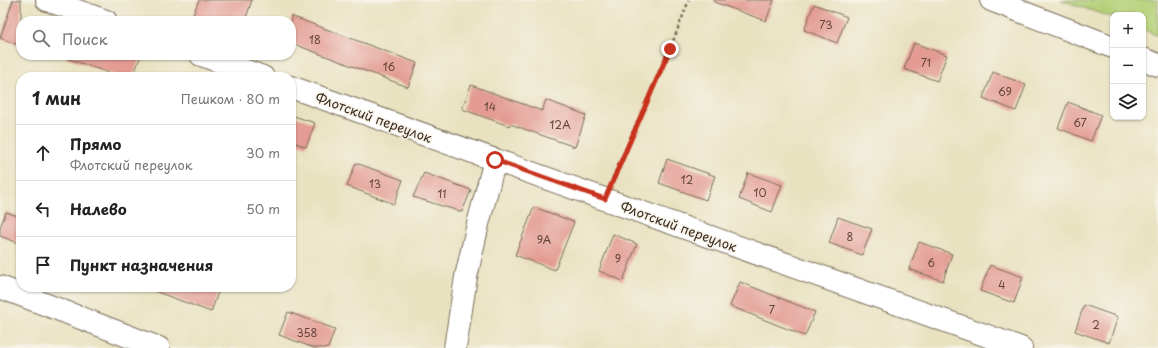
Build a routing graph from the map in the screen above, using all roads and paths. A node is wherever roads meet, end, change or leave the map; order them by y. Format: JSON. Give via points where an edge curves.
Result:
{"nodes":[{"id":1,"x":47,"y":0,"type":"edge"},
{"id":2,"x":689,"y":0,"type":"edge"},
{"id":3,"x":991,"y":0,"type":"edge"},
{"id":4,"x":92,"y":16,"type":"edge"},
{"id":5,"x":1110,"y":46,"type":"edge"},
{"id":6,"x":215,"y":60,"type":"edge"},
{"id":7,"x":1146,"y":60,"type":"edge"},
{"id":8,"x":1158,"y":65,"type":"edge"},
{"id":9,"x":249,"y":72,"type":"edge"},
{"id":10,"x":296,"y":89,"type":"edge"},
{"id":11,"x":495,"y":160,"type":"junction"},
{"id":12,"x":605,"y":199,"type":"junction"},
{"id":13,"x":0,"y":287,"type":"edge"},
{"id":14,"x":159,"y":348,"type":"edge"},
{"id":15,"x":455,"y":348,"type":"edge"},
{"id":16,"x":1021,"y":348,"type":"edge"}],
"edges":[{"from":1,"to":4,"type":"street"},
{"from":2,"to":12,"type":"path"},
{"from":3,"to":5,"type":"street"},
{"from":6,"to":9,"type":"street"},
{"from":7,"to":8,"type":"street"},
{"from":10,"to":11,"type":"street","name":"Флотский переулок"},
{"from":11,"to":12,"type":"street","name":"Флотский переулок"},
{"from":11,"to":15,"type":"street","via":[[466,277]]},
{"from":12,"to":16,"type":"street","name":"Флотский переулок"},
{"from":13,"to":14,"type":"street"}]}
